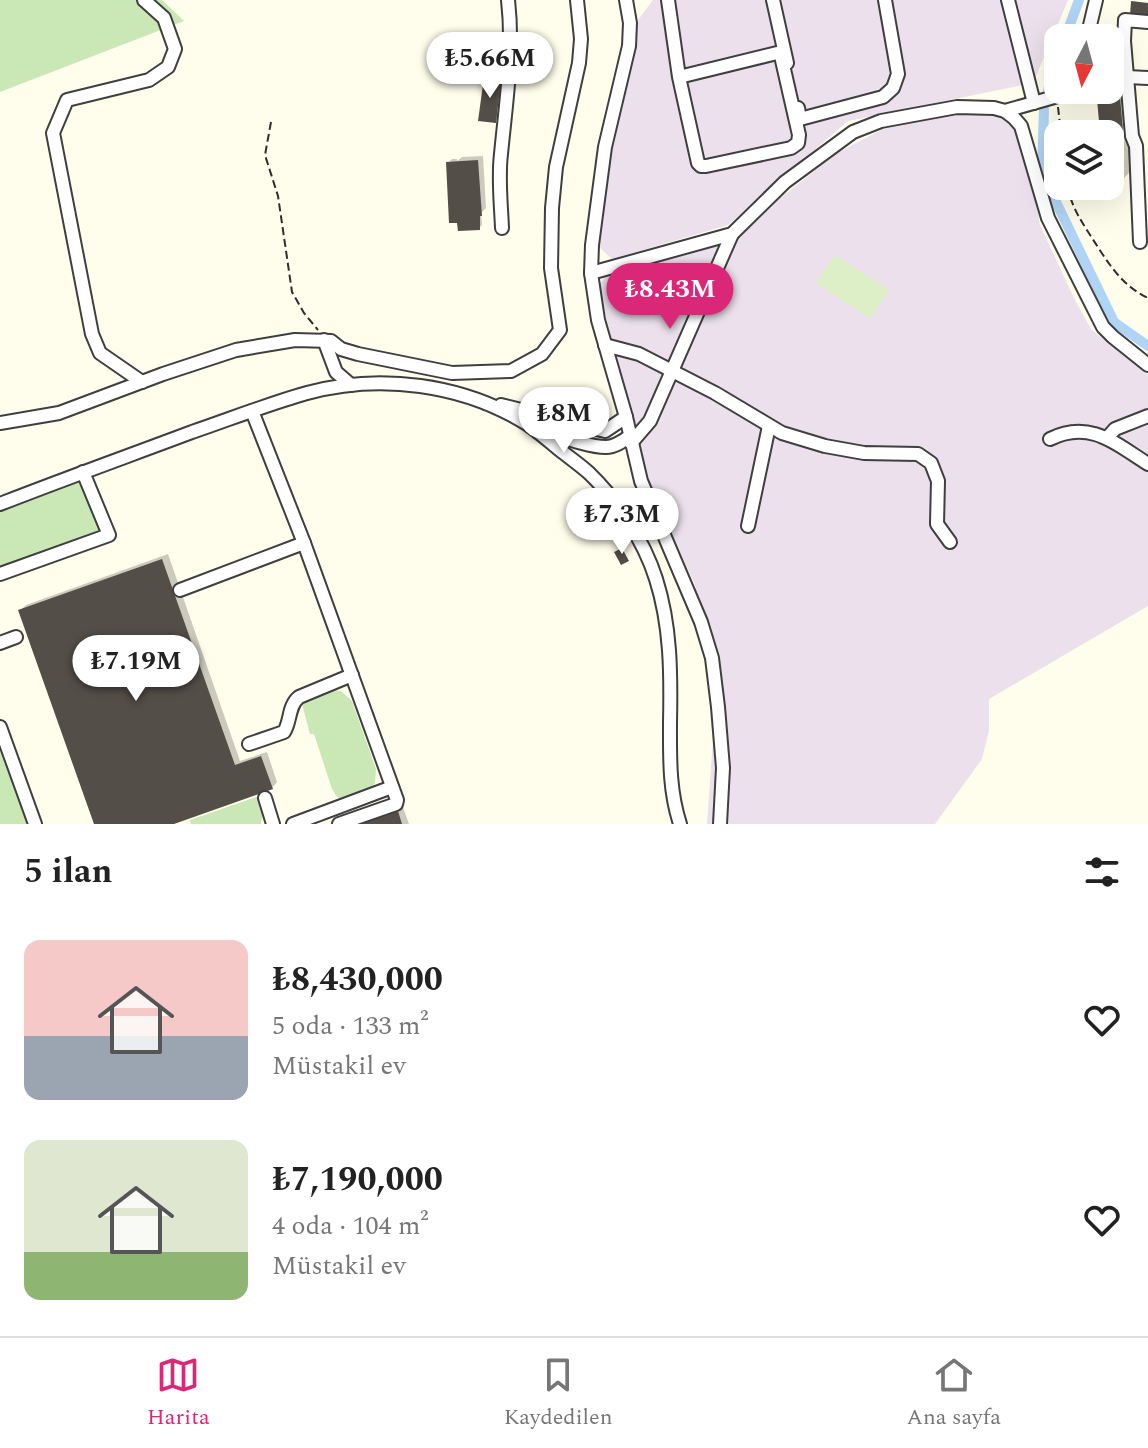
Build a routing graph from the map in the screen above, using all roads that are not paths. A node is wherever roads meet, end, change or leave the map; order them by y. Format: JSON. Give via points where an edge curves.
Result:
{"nodes":[{"id":1,"x":144,"y":0,"type":"edge"},
{"id":2,"x":508,"y":0,"type":"edge"},
{"id":3,"x":577,"y":0,"type":"edge"},
{"id":4,"x":626,"y":0,"type":"edge"},
{"id":5,"x":668,"y":0,"type":"edge"},
{"id":6,"x":789,"y":0,"type":"edge"},
{"id":7,"x":885,"y":0,"type":"edge"},
{"id":8,"x":1008,"y":0,"type":"edge"},
{"id":9,"x":1096,"y":0,"type":"edge"},
{"id":10,"x":774,"y":2,"type":"edge"},
{"id":11,"x":1148,"y":22,"type":"edge"},
{"id":12,"x":1090,"y":24,"type":"edge"},
{"id":13,"x":679,"y":77,"type":"junction"},
{"id":14,"x":1127,"y":77,"type":"junction"},
{"id":15,"x":1124,"y":78,"type":"edge"},
{"id":16,"x":1148,"y":78,"type":"edge"},
{"id":17,"x":1044,"y":100,"type":"edge"},
{"id":18,"x":1034,"y":103,"type":"junction"},
{"id":19,"x":1005,"y":111,"type":"junction"},
{"id":20,"x":1134,"y":140,"type":"junction"},
{"id":21,"x":1148,"y":141,"type":"edge"},
{"id":22,"x":1143,"y":200,"type":"edge"},
{"id":23,"x":502,"y":228,"type":"dead end"},
{"id":24,"x":732,"y":234,"type":"junction"},
{"id":25,"x":1140,"y":242,"type":"dead end"},
{"id":26,"x":591,"y":273,"type":"junction"},
{"id":27,"x":324,"y":340,"type":"junction"},
{"id":28,"x":605,"y":345,"type":"junction"},
{"id":29,"x":1148,"y":365,"type":"edge"},
{"id":30,"x":671,"y":371,"type":"junction"},
{"id":31,"x":142,"y":382,"type":"junction"},
{"id":32,"x":351,"y":385,"type":"junction"},
{"id":33,"x":480,"y":400,"type":"junction"},
{"id":34,"x":252,"y":411,"type":"junction"},
{"id":35,"x":1148,"y":416,"type":"edge"},
{"id":36,"x":626,"y":417,"type":"junction"},
{"id":37,"x":0,"y":423,"type":"edge"},
{"id":38,"x":529,"y":425,"type":"junction"},
{"id":39,"x":769,"y":426,"type":"junction"},
{"id":40,"x":1107,"y":438,"type":"junction"},
{"id":41,"x":630,"y":439,"type":"junction"},
{"id":42,"x":1050,"y":439,"type":"dead end"},
{"id":43,"x":1148,"y":464,"type":"edge"},
{"id":44,"x":83,"y":472,"type":"junction"},
{"id":45,"x":0,"y":504,"type":"edge"},
{"id":46,"x":748,"y":526,"type":"dead end"},
{"id":47,"x":950,"y":542,"type":"dead end"},
{"id":48,"x":304,"y":543,"type":"junction"},
{"id":49,"x":0,"y":574,"type":"edge"},
{"id":50,"x":180,"y":590,"type":"dead end"},
{"id":51,"x":16,"y":637,"type":"dead end"},
{"id":52,"x":0,"y":643,"type":"edge"},
{"id":53,"x":352,"y":675,"type":"junction"},
{"id":54,"x":0,"y":727,"type":"edge"},
{"id":55,"x":249,"y":744,"type":"dead end"},
{"id":56,"x":392,"y":787,"type":"junction"},
{"id":57,"x":265,"y":798,"type":"dead end"},
{"id":58,"x":35,"y":824,"type":"edge"},
{"id":59,"x":273,"y":824,"type":"edge"},
{"id":60,"x":293,"y":824,"type":"edge"},
{"id":61,"x":339,"y":824,"type":"edge"},
{"id":62,"x":680,"y":824,"type":"edge"},
{"id":63,"x":720,"y":824,"type":"edge"}],
"edges":[{"from":1,"to":31,"type":"street","via":[[164,18],[172,39],[175,49],[168,67],[149,80],[67,100],[53,133],[92,334],[100,353]]},
{"from":2,"to":23,"type":"street","via":[[511,52],[501,154]]},
{"from":3,"to":27,"type":"street","via":[[579,63],[552,208],[551,268],[560,330],[542,354],[511,371],[452,373],[358,354]]},
{"from":4,"to":26,"type":"street","via":[[629,46],[605,147]]},
{"from":5,"to":13,"type":"street"},
{"from":6,"to":10,"type":"street"},
{"from":7,"to":10,"type":"street","via":[[898,74],[893,88],[883,97],[800,119]]},
{"from":8,"to":18,"type":"street"},
{"from":9,"to":12,"type":"street"},
{"from":11,"to":14,"type":"street","via":[[1125,20]]},
{"from":13,"to":13,"type":"street","via":[[701,166],[798,143],[777,53]]},
{"from":14,"to":15,"type":"street"},
{"from":14,"to":16,"type":"street"},
{"from":14,"to":20,"type":"street"},
{"from":17,"to":18,"type":"street"},
{"from":18,"to":19,"type":"street"},
{"from":19,"to":24,"type":"street","via":[[957,107],[881,121],[853,132],[785,182]]},
{"from":19,"to":29,"type":"street","via":[[1021,126],[1048,218],[1103,327]]},
{"from":20,"to":21,"type":"street"},
{"from":20,"to":22,"type":"street"},
{"from":22,"to":25,"type":"street"},
{"from":24,"to":26,"type":"street"},
{"from":24,"to":30,"type":"street"},
{"from":26,"to":28,"type":"street"},
{"from":27,"to":31,"type":"street","via":[[236,350]]},
{"from":27,"to":32,"type":"street","via":[[336,372]]},
{"from":28,"to":30,"type":"street","via":[[639,354]]},
{"from":28,"to":36,"type":"street"},
{"from":30,"to":39,"type":"street"},
{"from":30,"to":41,"type":"street","via":[[650,421]]},
{"from":31,"to":37,"type":"street","via":[[59,413]]},
{"from":32,"to":33,"type":"street","via":[[421,386]]},
{"from":32,"to":34,"type":"street"},
{"from":33,"to":36,"type":"street","via":[[605,431]]},
{"from":33,"to":38,"type":"street"},
{"from":34,"to":44,"type":"street"},
{"from":34,"to":48,"type":"street"},
{"from":35,"to":40,"type":"street","via":[[1115,429]]},
{"from":36,"to":41,"type":"street"},
{"from":38,"to":41,"type":"street","via":[[607,447]]},
{"from":38,"to":62,"type":"street","via":[[589,473],[648,556],[666,618],[669,767]]},
{"from":39,"to":46,"type":"street"},
{"from":39,"to":47,"type":"street","via":[[825,446],[918,454],[931,463],[938,481],[937,524]]},
{"from":40,"to":42,"type":"street","via":[[1074,431]]},
{"from":40,"to":43,"type":"street"},
{"from":41,"to":63,"type":"street","via":[[641,481],[712,658],[723,768]]},
{"from":44,"to":45,"type":"street"},
{"from":44,"to":49,"type":"street","via":[[109,535]]},
{"from":48,"to":50,"type":"street"},
{"from":48,"to":53,"type":"street"},
{"from":51,"to":52,"type":"street"},
{"from":53,"to":55,"type":"street","via":[[299,697],[287,730]]},
{"from":53,"to":56,"type":"street"},
{"from":54,"to":58,"type":"street"},
{"from":56,"to":60,"type":"street"},
{"from":56,"to":61,"type":"street","via":[[396,804]]},
{"from":57,"to":59,"type":"street"}]}
